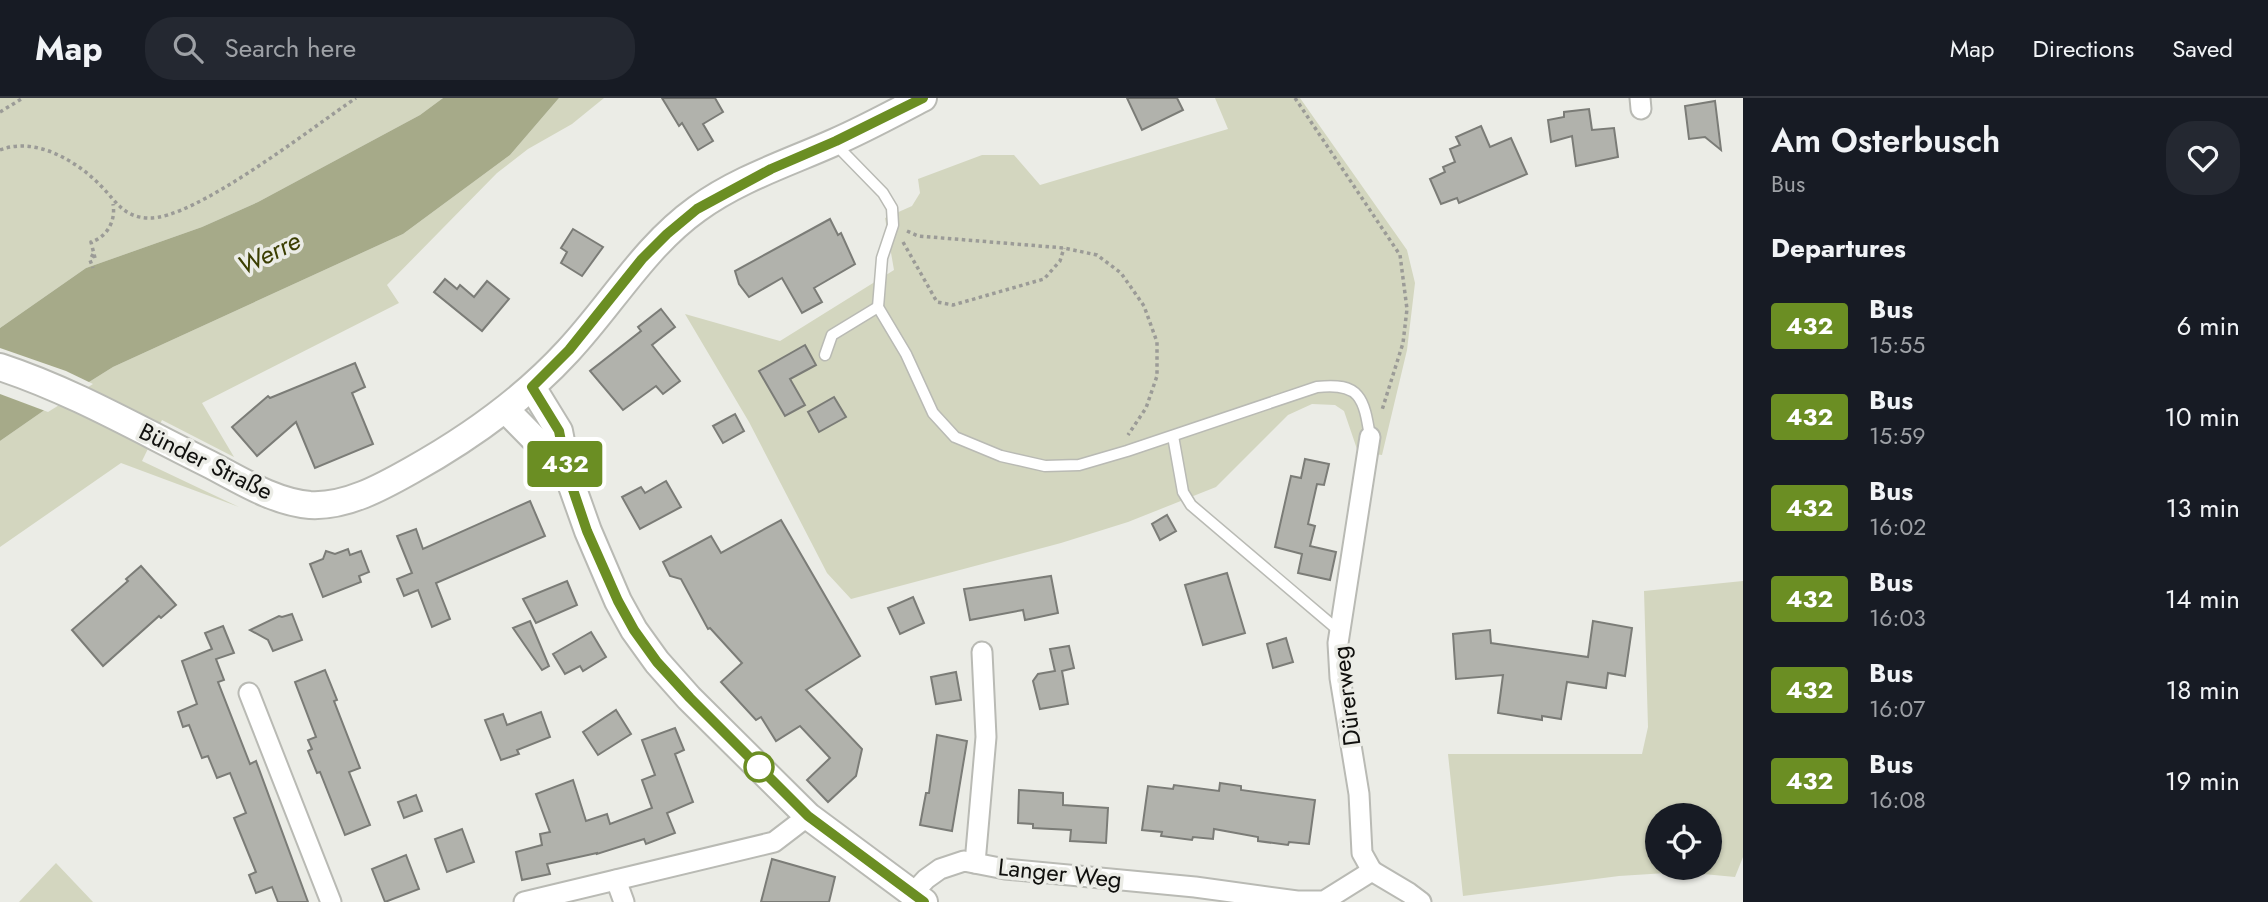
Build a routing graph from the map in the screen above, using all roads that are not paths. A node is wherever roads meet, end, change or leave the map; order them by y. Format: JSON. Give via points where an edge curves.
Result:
{"nodes":[{"id":1,"x":923,"y":98,"type":"edge"},
{"id":2,"x":836,"y":141,"type":"junction"},
{"id":3,"x":878,"y":307,"type":"junction"},
{"id":4,"x":825,"y":355,"type":"dead end"},
{"id":5,"x":0,"y":368,"type":"edge"},
{"id":6,"x":532,"y":387,"type":"junction"},
{"id":7,"x":506,"y":410,"type":"junction"},
{"id":8,"x":1173,"y":436,"type":"junction"},
{"id":9,"x":1370,"y":437,"type":"joint"},
{"id":10,"x":567,"y":472,"type":"junction"},
{"id":11,"x":1338,"y":630,"type":"junction"},
{"id":12,"x":982,"y":652,"type":"dead end"},
{"id":13,"x":249,"y":693,"type":"dead end"},
{"id":14,"x":808,"y":816,"type":"junction"},
{"id":15,"x":975,"y":863,"type":"junction"},
{"id":16,"x":1372,"y":871,"type":"junction"},
{"id":17,"x":616,"y":880,"type":"junction"},
{"id":18,"x":918,"y":897,"type":"edge"},
{"id":19,"x":1324,"y":901,"type":"edge"},
{"id":20,"x":331,"y":902,"type":"edge"},
{"id":21,"x":524,"y":902,"type":"edge"},
{"id":22,"x":624,"y":902,"type":"edge"},
{"id":23,"x":1421,"y":902,"type":"edge"}],
"edges":[{"from":1,"to":2,"type":"main road","name":"Bünder Straße"},
{"from":2,"to":3,"type":"lane","via":[[892,208]]},
{"from":2,"to":6,"type":"main road","name":"Bünder Straße","via":[[697,209],[642,259],[569,350]]},
{"from":3,"to":4,"type":"lane","via":[[832,335]]},
{"from":3,"to":8,"type":"lane","via":[[933,413],[955,437],[1000,456],[1045,466],[1079,465]]},
{"from":5,"to":7,"type":"main road","name":"Bünder Straße","via":[[78,398],[263,491],[310,505],[335,503],[377,489],[471,436]]},
{"from":6,"to":7,"type":"main road","name":"Bünder Straße"},
{"from":6,"to":10,"type":"main road","via":[[559,431]]},
{"from":7,"to":10,"type":"main road"},
{"from":8,"to":9,"type":"lane","via":[[1335,385],[1354,390],[1365,405]]},
{"from":8,"to":11,"type":"lane","via":[[1183,492],[1191,505]]},
{"from":9,"to":11,"type":"street","name":"Dürerweg"},
{"from":10,"to":14,"type":"main road","via":[[613,589],[657,662]]},
{"from":11,"to":16,"type":"street","name":"Dürerweg","via":[[1362,853]]},
{"from":12,"to":15,"type":"street","name":"Langer Weg","via":[[986,737]]},
{"from":13,"to":20,"type":"street"},
{"from":14,"to":17,"type":"street","via":[[775,842]]},
{"from":14,"to":18,"type":"main road"},
{"from":15,"to":18,"type":"street","name":"Langer Weg","via":[[940,869],[926,879]]},
{"from":15,"to":19,"type":"street","name":"Langer Weg"},
{"from":16,"to":19,"type":"street","name":"Langer Weg"},
{"from":16,"to":23,"type":"street"},
{"from":17,"to":21,"type":"street"},
{"from":17,"to":22,"type":"street"}]}
